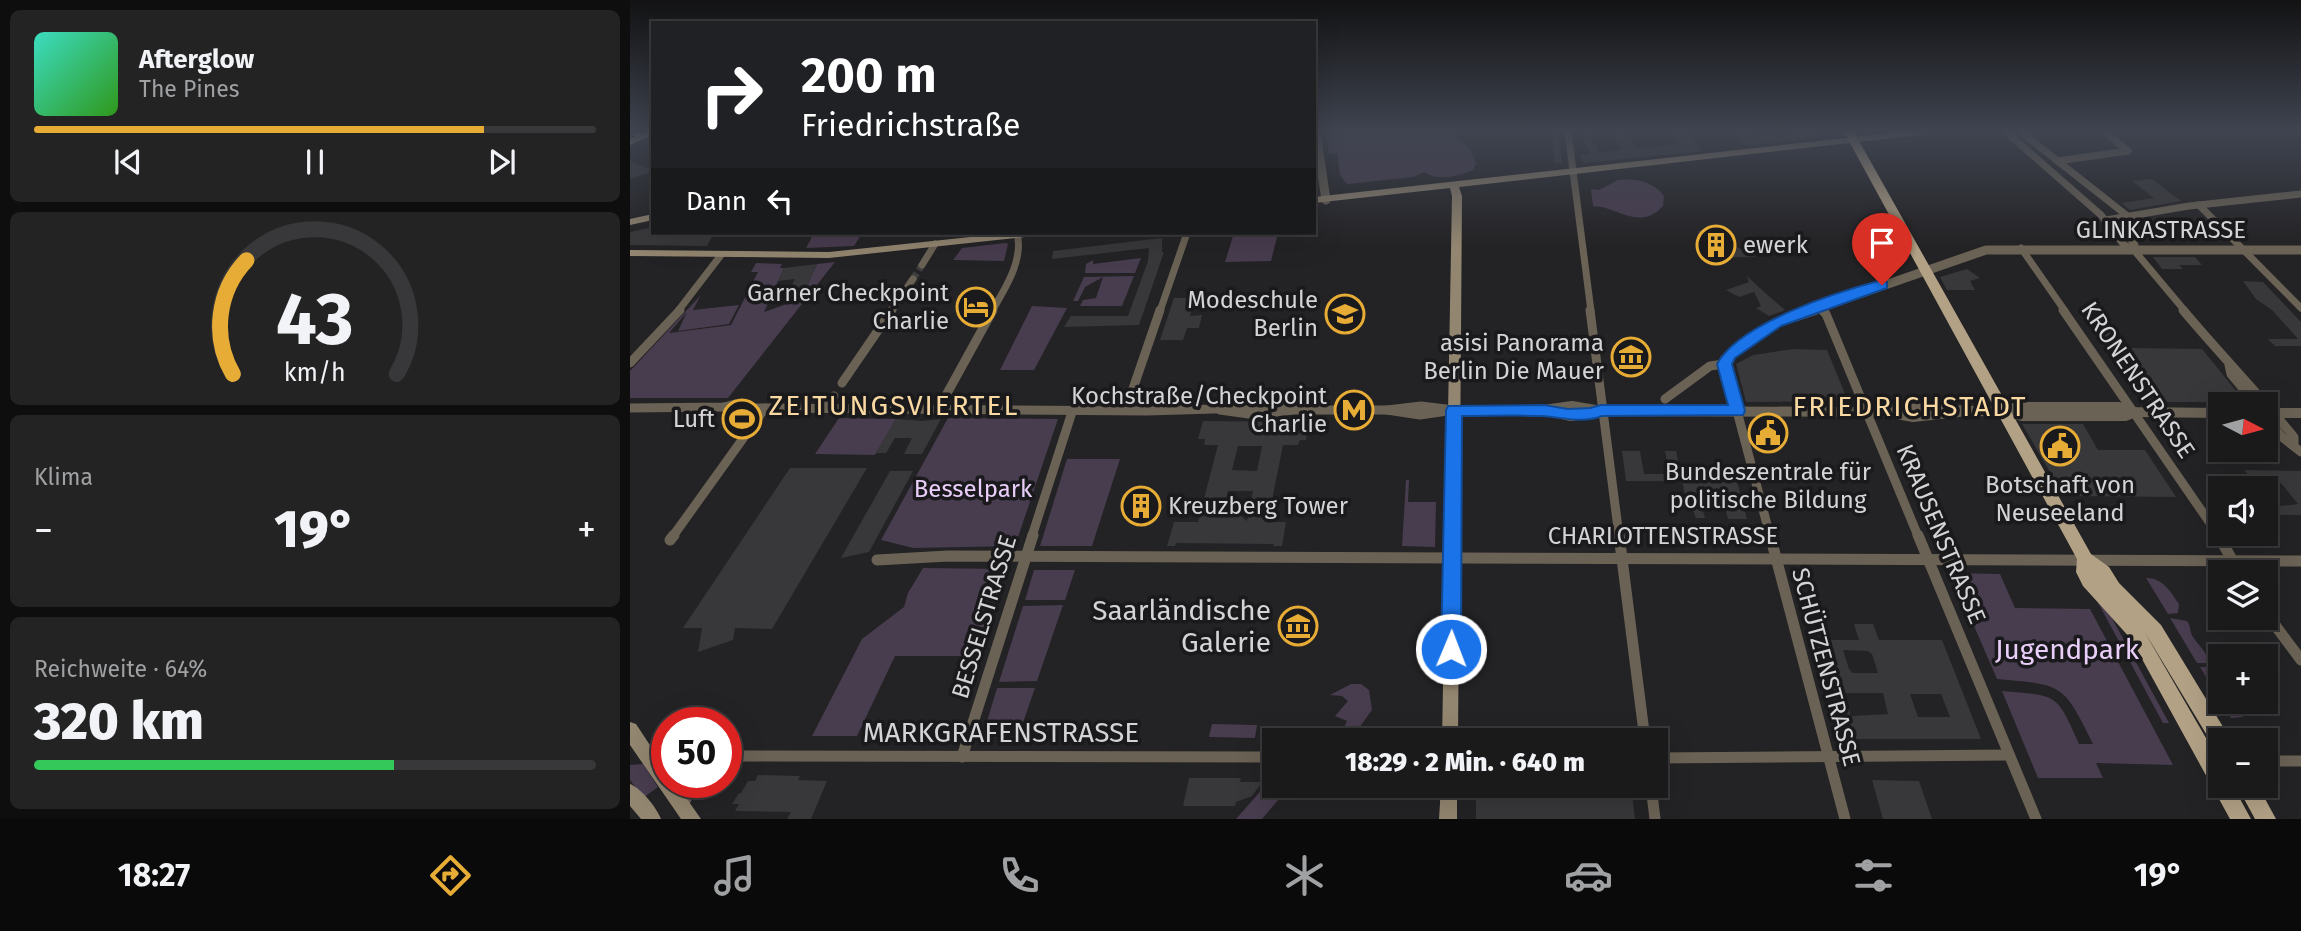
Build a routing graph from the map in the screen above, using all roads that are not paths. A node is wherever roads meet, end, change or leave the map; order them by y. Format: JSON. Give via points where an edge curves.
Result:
{"nodes":[{"id":1,"x":1322,"y":170,"type":"edge"},
{"id":2,"x":1587,"y":170,"type":"edge"},
{"id":3,"x":1870,"y":170,"type":"edge"},
{"id":4,"x":2050,"y":170,"type":"edge"},
{"id":5,"x":2070,"y":170,"type":"edge"},
{"id":6,"x":1573,"y":172,"type":"junction"},
{"id":7,"x":1454,"y":185,"type":"junction"},
{"id":8,"x":2301,"y":194,"type":"edge"},
{"id":9,"x":2291,"y":195,"type":"junction"},
{"id":10,"x":1316,"y":200,"type":"edge"},
{"id":11,"x":1326,"y":200,"type":"junction"},
{"id":12,"x":2301,"y":204,"type":"edge"},
{"id":13,"x":2199,"y":205,"type":"junction"},
{"id":14,"x":2130,"y":218,"type":"junction"},
{"id":15,"x":651,"y":220,"type":"edge"},
{"id":16,"x":2110,"y":221,"type":"junction"},
{"id":17,"x":630,"y":225,"type":"edge"},
{"id":18,"x":1009,"y":235,"type":"edge"},
{"id":19,"x":1017,"y":235,"type":"edge"},
{"id":20,"x":1186,"y":235,"type":"edge"},
{"id":21,"x":936,"y":244,"type":"junction"},
{"id":22,"x":2021,"y":248,"type":"junction"},
{"id":23,"x":2133,"y":249,"type":"junction"},
{"id":24,"x":2245,"y":250,"type":"junction"},
{"id":25,"x":2301,"y":250,"type":"edge"},
{"id":26,"x":630,"y":253,"type":"edge"},
{"id":27,"x":721,"y":255,"type":"junction"},
{"id":28,"x":922,"y":265,"type":"tunnel mouth"},
{"id":29,"x":1925,"y":270,"type":"junction"},
{"id":30,"x":913,"y":279,"type":"tunnel mouth"},
{"id":31,"x":1819,"y":307,"type":"junction"},
{"id":32,"x":2301,"y":308,"type":"edge"},
{"id":33,"x":630,"y":363,"type":"edge"},
{"id":34,"x":1724,"y":364,"type":"junction"},
{"id":35,"x":2229,"y":365,"type":"junction"},
{"id":36,"x":842,"y":383,"type":"dead end"},
{"id":37,"x":2246,"y":392,"type":"edge"},
{"id":38,"x":2254,"y":392,"type":"edge"},
{"id":39,"x":834,"y":396,"type":"dead end"},
{"id":40,"x":1665,"y":398,"type":"dead end"},
{"id":41,"x":630,"y":408,"type":"edge"},
{"id":42,"x":765,"y":408,"type":"junction"},
{"id":43,"x":825,"y":408,"type":"junction"},
{"id":44,"x":939,"y":408,"type":"junction"},
{"id":45,"x":1073,"y":409,"type":"junction"},
{"id":46,"x":1126,"y":409,"type":"junction"},
{"id":47,"x":1454,"y":410,"type":"junction"},
{"id":48,"x":1601,"y":411,"type":"junction"},
{"id":49,"x":1737,"y":411,"type":"junction"},
{"id":50,"x":1867,"y":412,"type":"junction"},
{"id":51,"x":2003,"y":412,"type":"junction"},
{"id":52,"x":2135,"y":412,"type":"junction"},
{"id":53,"x":2208,"y":413,"type":"edge"},
{"id":54,"x":2301,"y":413,"type":"edge"},
{"id":55,"x":2278,"y":414,"type":"edge"},
{"id":56,"x":2278,"y":430,"type":"edge"},
{"id":57,"x":2298,"y":448,"type":"edge"},
{"id":58,"x":670,"y":540,"type":"dead end"},
{"id":59,"x":1452,"y":556,"type":"junction"},
{"id":60,"x":1024,"y":557,"type":"junction"},
{"id":61,"x":1621,"y":558,"type":"junction"},
{"id":62,"x":1775,"y":558,"type":"junction"},
{"id":63,"x":1928,"y":559,"type":"junction"},
{"id":64,"x":2085,"y":559,"type":"junction"},
{"id":65,"x":877,"y":560,"type":"dead end"},
{"id":66,"x":2233,"y":560,"type":"joint"},
{"id":67,"x":2278,"y":561,"type":"edge"},
{"id":68,"x":2301,"y":561,"type":"edge"},
{"id":69,"x":2278,"y":629,"type":"edge"},
{"id":70,"x":2301,"y":660,"type":"edge"},
{"id":71,"x":1450,"y":728,"type":"edge"},
{"id":72,"x":1643,"y":728,"type":"edge"},
{"id":73,"x":2213,"y":728,"type":"edge"},
{"id":74,"x":630,"y":730,"type":"edge"},
{"id":75,"x":2208,"y":750,"type":"edge"},
{"id":76,"x":2009,"y":755,"type":"junction"},
{"id":77,"x":742,"y":756,"type":"edge"},
{"id":78,"x":962,"y":757,"type":"junction"},
{"id":79,"x":1262,"y":757,"type":"edge"},
{"id":80,"x":647,"y":758,"type":"junction"},
{"id":81,"x":651,"y":758,"type":"edge"},
{"id":82,"x":1668,"y":758,"type":"edge"},
{"id":83,"x":1829,"y":758,"type":"junction"},
{"id":84,"x":2278,"y":761,"type":"edge"},
{"id":85,"x":2301,"y":761,"type":"edge"},
{"id":86,"x":1449,"y":798,"type":"edge"},
{"id":87,"x":1653,"y":798,"type":"edge"},
{"id":88,"x":2229,"y":798,"type":"edge"},
{"id":89,"x":2254,"y":798,"type":"edge"},
{"id":90,"x":687,"y":813,"type":"edge"},
{"id":91,"x":1448,"y":819,"type":"edge"},
{"id":92,"x":1656,"y":819,"type":"edge"},
{"id":93,"x":1845,"y":819,"type":"edge"},
{"id":94,"x":2036,"y":819,"type":"edge"},
{"id":95,"x":2241,"y":819,"type":"edge"},
{"id":96,"x":2266,"y":819,"type":"edge"}],
"edges":[{"from":1,"to":11,"type":"street"},
{"from":2,"to":6,"type":"main road"},
{"from":3,"to":29,"type":"main road"},
{"from":4,"to":16,"type":"street"},
{"from":5,"to":14,"type":"street"},
{"from":6,"to":7,"type":"main road"},
{"from":6,"to":48,"type":"street"},
{"from":7,"to":11,"type":"main road"},
{"from":7,"to":47,"type":"main road"},
{"from":8,"to":9,"type":"street"},
{"from":9,"to":12,"type":"street"},
{"from":9,"to":13,"type":"street"},
{"from":10,"to":11,"type":"main road"},
{"from":13,"to":14,"type":"street"},
{"from":13,"to":24,"type":"street"},
{"from":14,"to":16,"type":"street"},
{"from":15,"to":17,"type":"main road"},
{"from":16,"to":23,"type":"street","via":[[2124,245]]},
{"from":18,"to":21,"type":"main road"},
{"from":19,"to":44,"type":"street","via":[[1012,276]]},
{"from":20,"to":46,"type":"street"},
{"from":21,"to":27,"type":"main road","via":[[829,255]]},
{"from":21,"to":28,"type":"street"},
{"from":22,"to":23,"type":"street","name":"GLINKASTRASSE"},
{"from":22,"to":29,"type":"street","name":"GLINKASTRASSE","via":[[1986,250]]},
{"from":22,"to":52,"type":"street","name":"KRONENSTRASSE"},
{"from":23,"to":24,"type":"street","name":"GLINKASTRASSE"},
{"from":23,"to":35,"type":"street"},
{"from":24,"to":25,"type":"street","name":"GLINKASTRASSE"},
{"from":24,"to":32,"type":"street"},
{"from":26,"to":27,"type":"main road"},
{"from":27,"to":33,"type":"street","via":[[689,300]]},
{"from":29,"to":31,"type":"street","name":"GLINKASTRASSE"},
{"from":29,"to":51,"type":"main road"},
{"from":30,"to":36,"type":"street"},
{"from":31,"to":34,"type":"street","name":"GLINKASTRASSE","via":[[1772,325],[1729,355]]},
{"from":31,"to":50,"type":"street","name":"KRAUSENSTRASSE"},
{"from":34,"to":40,"type":"street","via":[[1710,366]]},
{"from":34,"to":49,"type":"street","name":"SCHÜTZENSTRASSE"},
{"from":35,"to":37,"type":"street"},
{"from":35,"to":38,"type":"street"},
{"from":39,"to":43,"type":"street"},
{"from":41,"to":42,"type":"street","via":[[723,408],[728,412]]},
{"from":42,"to":43,"type":"street"},
{"from":42,"to":58,"type":"street"},
{"from":43,"to":44,"type":"street"},
{"from":44,"to":45,"type":"street"},
{"from":45,"to":46,"type":"street"},
{"from":45,"to":60,"type":"street","name":"BESSELSTRASSE"},
{"from":46,"to":47,"type":"street","via":[[1237,414],[1387,410],[1419,415]]},
{"from":47,"to":48,"type":"street","via":[[1544,410],[1568,415]]},
{"from":47,"to":59,"type":"main road"},
{"from":48,"to":49,"type":"street"},
{"from":48,"to":61,"type":"street"},
{"from":49,"to":50,"type":"street"},
{"from":49,"to":62,"type":"street","name":"SCHÜTZENSTRASSE"},
{"from":50,"to":51,"type":"street","via":[[1898,416]]},
{"from":50,"to":63,"type":"street","name":"KRAUSENSTRASSE"},
{"from":51,"to":52,"type":"street","via":[[2022,416],[2125,416]]},
{"from":51,"to":64,"type":"main road"},
{"from":52,"to":53,"type":"street"},
{"from":52,"to":66,"type":"street","name":"KRONENSTRASSE"},
{"from":54,"to":55,"type":"street"},
{"from":56,"to":57,"type":"street"},
{"from":59,"to":60,"type":"street","name":"CHARLOTTENSTRASSE"},
{"from":59,"to":61,"type":"street","name":"CHARLOTTENSTRASSE"},
{"from":59,"to":71,"type":"main road"},
{"from":60,"to":65,"type":"street","name":"CHARLOTTENSTRASSE"},
{"from":60,"to":78,"type":"street","name":"BESSELSTRASSE"},
{"from":61,"to":62,"type":"street","name":"CHARLOTTENSTRASSE"},
{"from":61,"to":72,"type":"street"},
{"from":62,"to":63,"type":"street","name":"CHARLOTTENSTRASSE"},
{"from":62,"to":83,"type":"street","name":"SCHÜTZENSTRASSE"},
{"from":63,"to":64,"type":"street","name":"CHARLOTTENSTRASSE"},
{"from":63,"to":76,"type":"street","name":"KRAUSENSTRASSE"},
{"from":64,"to":66,"type":"street","name":"CHARLOTTENSTRASSE"},
{"from":64,"to":73,"type":"main road","via":[[2103,572],[2155,630]]},
{"from":64,"to":75,"type":"main road","via":[[2089,581],[2137,634]]},
{"from":67,"to":68,"type":"street","name":"CHARLOTTENSTRASSE"},
{"from":69,"to":70,"type":"street"},
{"from":74,"to":80,"type":"main road"},
{"from":76,"to":83,"type":"street"},
{"from":76,"to":94,"type":"street","name":"KRAUSENSTRASSE"},
{"from":77,"to":78,"type":"street","name":"MARKGRAFENSTRASSE"},
{"from":78,"to":79,"type":"street","name":"MARKGRAFENSTRASSE"},
{"from":80,"to":81,"type":"street"},
{"from":80,"to":90,"type":"main road"},
{"from":82,"to":83,"type":"street"},
{"from":83,"to":93,"type":"street","name":"SCHÜTZENSTRASSE"},
{"from":84,"to":85,"type":"street"},
{"from":86,"to":91,"type":"main road"},
{"from":87,"to":92,"type":"street"},
{"from":88,"to":95,"type":"main road"},
{"from":89,"to":96,"type":"main road"}]}
